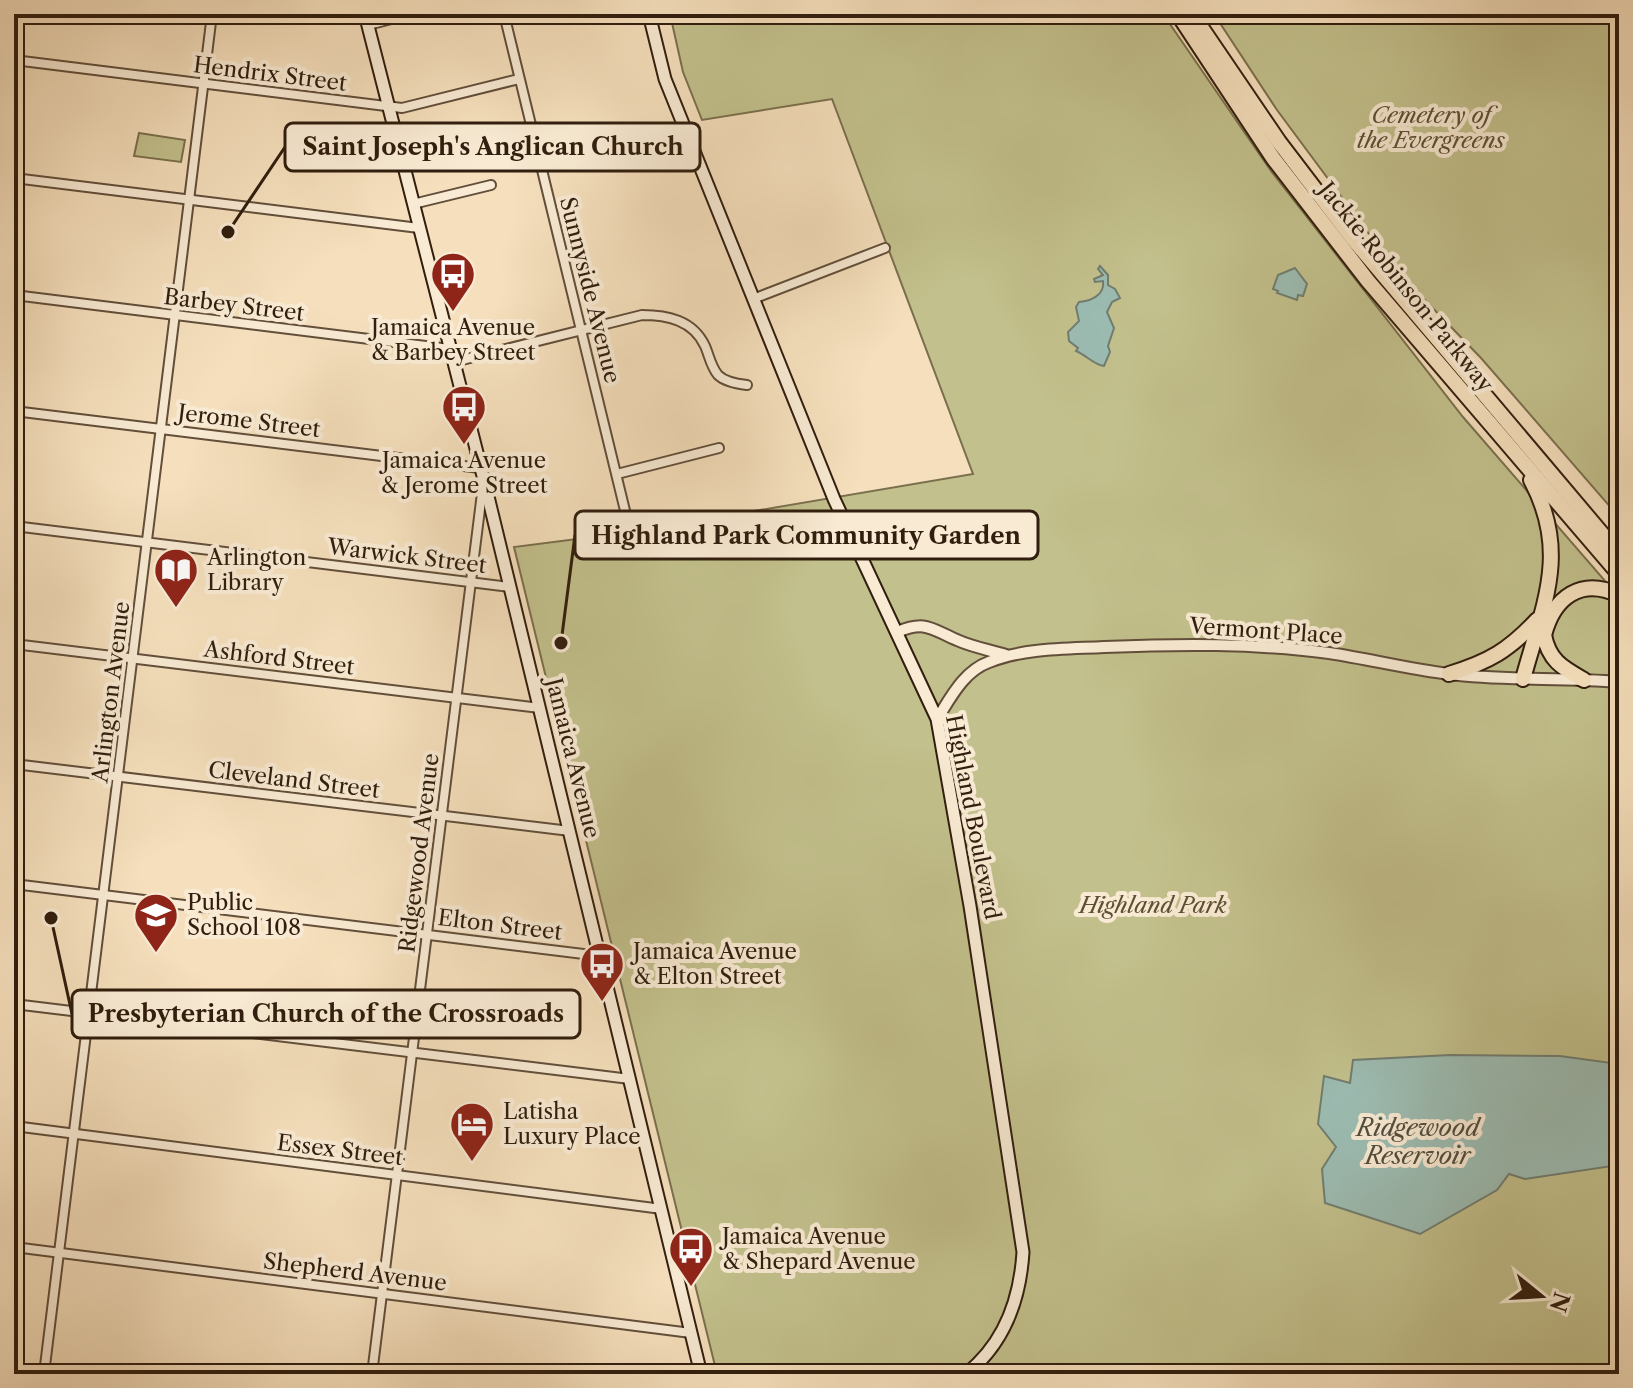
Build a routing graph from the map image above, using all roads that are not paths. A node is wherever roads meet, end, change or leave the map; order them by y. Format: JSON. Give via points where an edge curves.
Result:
{"nodes":[{"id":1,"x":212,"y":14,"type":"edge"},
{"id":2,"x":411,"y":14,"type":"edge"},
{"id":3,"x":504,"y":14,"type":"edge"},
{"id":4,"x":649,"y":14,"type":"edge"},
{"id":5,"x":1178,"y":14,"type":"edge"},
{"id":6,"x":1192,"y":14,"type":"edge"},
{"id":7,"x":366,"y":20,"type":"edge"},
{"id":8,"x":14,"y":60,"type":"edge"},
{"id":9,"x":519,"y":79,"type":"junction"},
{"id":10,"x":203,"y":83,"type":"junction"},
{"id":11,"x":388,"y":107,"type":"junction"},
{"id":12,"x":14,"y":178,"type":"edge"},
{"id":13,"x":491,"y":185,"type":"dead end"},
{"id":14,"x":189,"y":199,"type":"junction"},
{"id":15,"x":413,"y":204,"type":"junction"},
{"id":16,"x":419,"y":228,"type":"junction"},
{"id":17,"x":885,"y":248,"type":"dead end"},
{"id":18,"x":14,"y":295,"type":"edge"},
{"id":19,"x":753,"y":299,"type":"junction"},
{"id":20,"x":175,"y":315,"type":"junction"},
{"id":21,"x":581,"y":330,"type":"junction"},
{"id":22,"x":450,"y":349,"type":"junction"},
{"id":23,"x":454,"y":362,"type":"junction"},
{"id":24,"x":747,"y":385,"type":"dead end"},
{"id":25,"x":14,"y":411,"type":"edge"},
{"id":26,"x":161,"y":429,"type":"junction"},
{"id":27,"x":719,"y":448,"type":"dead end"},
{"id":28,"x":1517,"y":455,"type":"junction"},
{"id":29,"x":482,"y":474,"type":"junction"},
{"id":30,"x":617,"y":474,"type":"junction"},
{"id":31,"x":14,"y":526,"type":"edge"},
{"id":32,"x":629,"y":527,"type":"dead end"},
{"id":33,"x":147,"y":542,"type":"junction"},
{"id":34,"x":1619,"y":554,"type":"edge"},
{"id":35,"x":1619,"y":574,"type":"edge"},
{"id":36,"x":470,"y":582,"type":"junction"},
{"id":37,"x":510,"y":587,"type":"junction"},
{"id":38,"x":1619,"y":595,"type":"edge"},
{"id":39,"x":1540,"y":616,"type":"junction"},
{"id":40,"x":897,"y":632,"type":"junction"},
{"id":41,"x":1544,"y":635,"type":"junction"},
{"id":42,"x":14,"y":644,"type":"edge"},
{"id":43,"x":1008,"y":656,"type":"junction"},
{"id":44,"x":133,"y":658,"type":"junction"},
{"id":45,"x":1449,"y":674,"type":"junction"},
{"id":46,"x":1528,"y":678,"type":"junction"},
{"id":47,"x":1584,"y":680,"type":"junction"},
{"id":48,"x":1619,"y":682,"type":"edge"},
{"id":49,"x":456,"y":698,"type":"junction"},
{"id":50,"x":540,"y":708,"type":"junction"},
{"id":51,"x":937,"y":719,"type":"junction"},
{"id":52,"x":14,"y":764,"type":"edge"},
{"id":53,"x":118,"y":777,"type":"junction"},
{"id":54,"x":441,"y":816,"type":"junction"},
{"id":55,"x":570,"y":831,"type":"junction"},
{"id":56,"x":14,"y":884,"type":"edge"},
{"id":57,"x":104,"y":895,"type":"junction"},
{"id":58,"x":427,"y":934,"type":"junction"},
{"id":59,"x":600,"y":956,"type":"junction"},
{"id":60,"x":14,"y":1004,"type":"edge"},
{"id":61,"x":89,"y":1013,"type":"junction"},
{"id":62,"x":412,"y":1053,"type":"junction"},
{"id":63,"x":630,"y":1079,"type":"junction"},
{"id":64,"x":14,"y":1126,"type":"edge"},
{"id":65,"x":74,"y":1134,"type":"junction"},
{"id":66,"x":397,"y":1175,"type":"junction"},
{"id":67,"x":662,"y":1209,"type":"junction"},
{"id":68,"x":14,"y":1247,"type":"edge"},
{"id":69,"x":59,"y":1252,"type":"junction"},
{"id":70,"x":382,"y":1294,"type":"junction"},
{"id":71,"x":691,"y":1333,"type":"junction"},
{"id":72,"x":14,"y":1371,"type":"edge"},
{"id":73,"x":42,"y":1374,"type":"edge"},
{"id":74,"x":372,"y":1374,"type":"edge"},
{"id":75,"x":701,"y":1374,"type":"edge"},
{"id":76,"x":966,"y":1374,"type":"edge"}],
"edges":[{"from":1,"to":10,"type":"street","name":"Arlington Avenue"},
{"from":2,"to":7,"type":"street"},
{"from":3,"to":9,"type":"street","name":"Sunnyside Avenue"},
{"from":4,"to":19,"type":"main road","name":"Highland Boulevard","via":[[665,79]]},
{"from":5,"to":28,"type":"highway","name":"Jackie Robinson Parkway","via":[[1273,158],[1368,281]]},
{"from":6,"to":34,"type":"highway","name":"Jackie Robinson Parkway","via":[[1353,239]]},
{"from":7,"to":11,"type":"main road","name":"Jamaica Avenue"},
{"from":8,"to":10,"type":"street","name":"Hendrix Street"},
{"from":9,"to":11,"type":"street","name":"Hendrix Street"},
{"from":9,"to":21,"type":"street","name":"Sunnyside Avenue"},
{"from":10,"to":11,"type":"street","name":"Hendrix Street"},
{"from":10,"to":14,"type":"street","name":"Arlington Avenue"},
{"from":11,"to":15,"type":"main road","name":"Jamaica Avenue"},
{"from":12,"to":14,"type":"street"},
{"from":13,"to":15,"type":"street"},
{"from":14,"to":16,"type":"street"},
{"from":14,"to":20,"type":"street","name":"Arlington Avenue"},
{"from":15,"to":16,"type":"main road","name":"Jamaica Avenue"},
{"from":16,"to":22,"type":"main road","name":"Jamaica Avenue"},
{"from":17,"to":19,"type":"street"},
{"from":18,"to":20,"type":"street","name":"Barbey Street"},
{"from":19,"to":40,"type":"main road","name":"Highland Boulevard","via":[[834,499]]},
{"from":20,"to":22,"type":"street","name":"Barbey Street"},
{"from":20,"to":26,"type":"street","name":"Arlington Avenue"},
{"from":21,"to":23,"type":"street"},
{"from":21,"to":24,"type":"street","via":[[642,315],[670,316],[698,336],[717,374]]},
{"from":21,"to":30,"type":"street","name":"Sunnyside Avenue"},
{"from":22,"to":23,"type":"main road","name":"Jamaica Avenue"},
{"from":23,"to":29,"type":"main road","name":"Jamaica Avenue"},
{"from":25,"to":26,"type":"street","name":"Jerome Street"},
{"from":26,"to":29,"type":"street","name":"Jerome Street"},
{"from":26,"to":33,"type":"street","name":"Arlington Avenue"},
{"from":27,"to":30,"type":"street"},
{"from":28,"to":35,"type":"highway","name":"Jackie Robinson Parkway"},
{"from":28,"to":39,"type":"highway","via":[[1543,503],[1551,533],[1551,573]]},
{"from":29,"to":36,"type":"street","name":"Ridgewood Avenue"},
{"from":29,"to":37,"type":"main road","name":"Jamaica Avenue"},
{"from":30,"to":32,"type":"street","name":"Sunnyside Avenue"},
{"from":31,"to":33,"type":"street","name":"Warwick Street"},
{"from":33,"to":36,"type":"street","name":"Warwick Street"},
{"from":33,"to":44,"type":"street","name":"Arlington Avenue"},
{"from":36,"to":37,"type":"street","name":"Warwick Street"},
{"from":36,"to":49,"type":"street","name":"Ridgewood Avenue"},
{"from":37,"to":50,"type":"main road","name":"Jamaica Avenue"},
{"from":38,"to":41,"type":"highway","via":[[1599,588],[1572,593],[1552,613]]},
{"from":39,"to":45,"type":"highway","via":[[1496,657]]},
{"from":39,"to":46,"type":"highway"},
{"from":40,"to":43,"type":"street","via":[[933,627]]},
{"from":40,"to":51,"type":"main road","name":"Highland Boulevard"},
{"from":41,"to":46,"type":"highway"},
{"from":41,"to":47,"type":"highway","via":[[1556,663]]},
{"from":42,"to":44,"type":"street","name":"Ashford Street"},
{"from":43,"to":45,"type":"street","name":"Vermont Place","via":[[1169,644],[1260,647]]},
{"from":43,"to":51,"type":"street","name":"Vermont Place","via":[[974,669]]},
{"from":44,"to":49,"type":"street","name":"Ashford Street"},
{"from":44,"to":53,"type":"street","name":"Arlington Avenue"},
{"from":45,"to":46,"type":"street","name":"Vermont Place"},
{"from":46,"to":47,"type":"street","name":"Vermont Place"},
{"from":47,"to":48,"type":"street","name":"Vermont Place"},
{"from":49,"to":50,"type":"street","name":"Ashford Street"},
{"from":49,"to":54,"type":"street","name":"Ridgewood Avenue"},
{"from":50,"to":55,"type":"main road","name":"Jamaica Avenue"},
{"from":51,"to":76,"type":"main road","name":"Highland Boulevard","via":[[1023,1252],[1021,1283],[1006,1328]]},
{"from":52,"to":53,"type":"street","name":"Cleveland Street"},
{"from":53,"to":54,"type":"street","name":"Cleveland Street"},
{"from":53,"to":57,"type":"street","name":"Arlington Avenue"},
{"from":54,"to":55,"type":"street","name":"Cleveland Street"},
{"from":54,"to":58,"type":"street","name":"Ridgewood Avenue"},
{"from":55,"to":59,"type":"main road","name":"Jamaica Avenue"},
{"from":56,"to":57,"type":"street","name":"Elton Street"},
{"from":57,"to":58,"type":"street","name":"Elton Street"},
{"from":57,"to":61,"type":"street","name":"Arlington Avenue"},
{"from":58,"to":59,"type":"street","name":"Elton Street"},
{"from":58,"to":62,"type":"street","name":"Ridgewood Avenue"},
{"from":59,"to":63,"type":"main road","name":"Jamaica Avenue"},
{"from":60,"to":61,"type":"street"},
{"from":61,"to":62,"type":"street"},
{"from":61,"to":65,"type":"street","name":"Arlington Avenue"},
{"from":62,"to":63,"type":"street"},
{"from":62,"to":66,"type":"street","name":"Ridgewood Avenue"},
{"from":63,"to":67,"type":"main road","name":"Jamaica Avenue"},
{"from":64,"to":65,"type":"street","name":"Essex Street"},
{"from":65,"to":66,"type":"street","name":"Essex Street"},
{"from":65,"to":69,"type":"street","name":"Arlington Avenue"},
{"from":66,"to":67,"type":"street","name":"Essex Street"},
{"from":66,"to":70,"type":"street","name":"Ridgewood Avenue"},
{"from":67,"to":71,"type":"main road","name":"Jamaica Avenue"},
{"from":68,"to":69,"type":"street","name":"Shepherd Avenue"},
{"from":69,"to":70,"type":"street","name":"Shepherd Avenue"},
{"from":69,"to":73,"type":"street","name":"Arlington Avenue"},
{"from":70,"to":71,"type":"street","name":"Shepherd Avenue"},
{"from":70,"to":74,"type":"street","name":"Ridgewood Avenue"},
{"from":71,"to":75,"type":"main road","name":"Jamaica Avenue"},
{"from":72,"to":73,"type":"street"}]}
